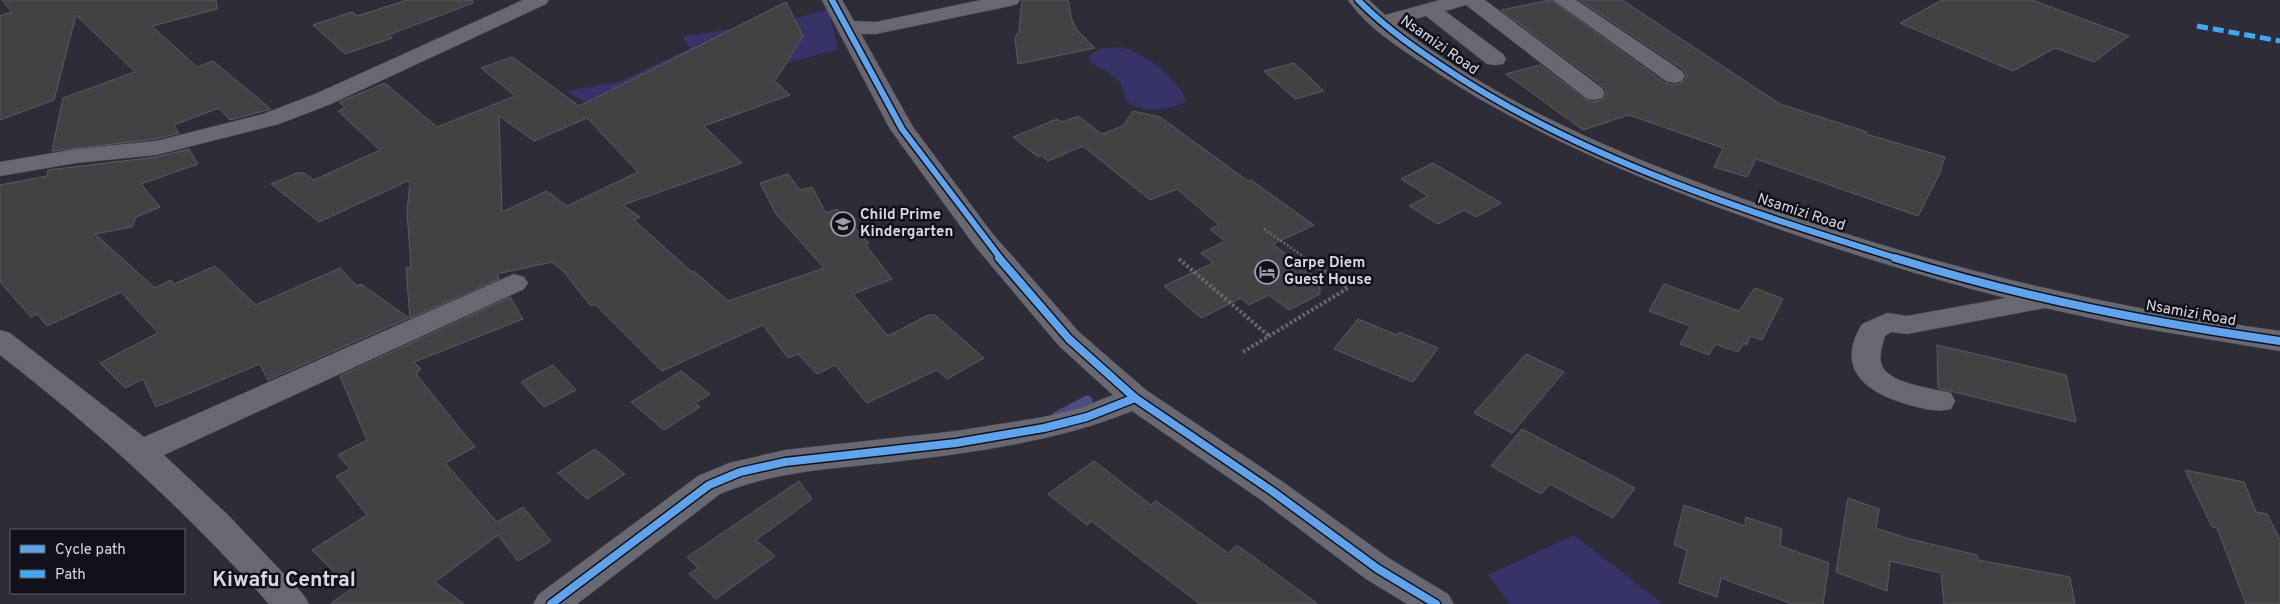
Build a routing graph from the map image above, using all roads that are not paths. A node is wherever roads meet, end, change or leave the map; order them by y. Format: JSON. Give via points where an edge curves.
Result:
{"nodes":[{"id":1,"x":539,"y":0,"type":"edge"},
{"id":2,"x":832,"y":0,"type":"edge"},
{"id":3,"x":1010,"y":0,"type":"edge"},
{"id":4,"x":1358,"y":0,"type":"edge"},
{"id":5,"x":1462,"y":0,"type":"edge"},
{"id":6,"x":1472,"y":0,"type":"edge"},
{"id":7,"x":1563,"y":0,"type":"edge"},
{"id":8,"x":1430,"y":9,"type":"junction"},
{"id":9,"x":1382,"y":22,"type":"junction"},
{"id":10,"x":847,"y":27,"type":"junction"},
{"id":11,"x":1495,"y":59,"type":"dead end"},
{"id":12,"x":1674,"y":76,"type":"dead end"},
{"id":13,"x":1594,"y":93,"type":"dead end"},
{"id":14,"x":0,"y":169,"type":"edge"},
{"id":15,"x":514,"y":283,"type":"dead end"},
{"id":16,"x":2043,"y":300,"type":"junction"},
{"id":17,"x":0,"y":340,"type":"edge"},
{"id":18,"x":2280,"y":340,"type":"edge"},
{"id":19,"x":1135,"y":398,"type":"junction"},
{"id":20,"x":1940,"y":401,"type":"dead end"},
{"id":21,"x":141,"y":452,"type":"junction"},
{"id":22,"x":291,"y":604,"type":"edge"},
{"id":23,"x":551,"y":604,"type":"edge"},
{"id":24,"x":1436,"y":604,"type":"edge"}],
"edges":[{"from":1,"to":14,"type":"street","via":[[323,99],[271,119],[156,148],[76,156]]},
{"from":2,"to":10,"type":"street"},
{"from":3,"to":10,"type":"street","via":[[876,28]]},
{"from":4,"to":9,"type":"street","name":"Nsamizi Road"},
{"from":5,"to":8,"type":"street"},
{"from":6,"to":13,"type":"street"},
{"from":7,"to":12,"type":"street"},
{"from":8,"to":9,"type":"street"},
{"from":8,"to":11,"type":"street"},
{"from":9,"to":16,"type":"street","name":"Nsamizi Road","via":[[1465,82],[1531,121],[1634,167],[1735,206],[1896,258]]},
{"from":10,"to":19,"type":"street","via":[[902,129],[983,239],[1069,338]]},
{"from":15,"to":21,"type":"street"},
{"from":16,"to":18,"type":"street","name":"Nsamizi Road","via":[[2228,334]]},
{"from":16,"to":20,"type":"street","via":[[1907,324],[1886,322],[1872,331],[1866,362],[1873,375],[1891,390]]},
{"from":17,"to":21,"type":"street"},
{"from":19,"to":23,"type":"street","via":[[1087,418],[1044,428],[956,443],[785,462],[740,472],[709,485]]},
{"from":19,"to":24,"type":"street","via":[[1272,491],[1378,569]]},
{"from":21,"to":22,"type":"street","via":[[209,517]]}]}
